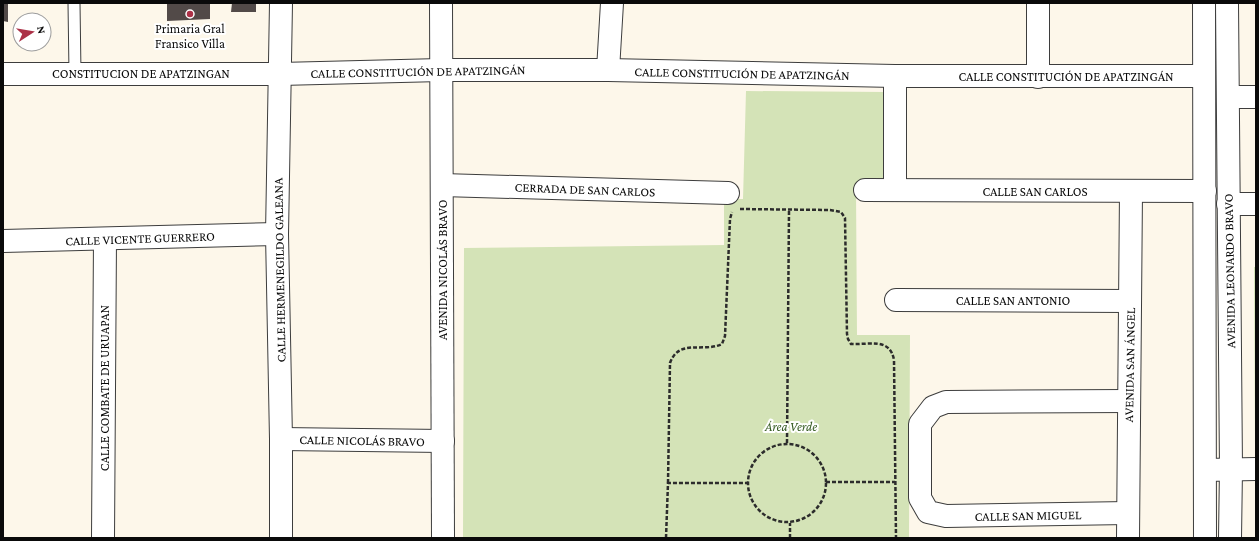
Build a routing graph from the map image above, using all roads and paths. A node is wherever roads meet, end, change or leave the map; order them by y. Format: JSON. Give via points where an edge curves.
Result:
{"nodes":[{"id":1,"x":74,"y":3,"type":"edge"},
{"id":2,"x":281,"y":3,"type":"edge"},
{"id":3,"x":441,"y":3,"type":"edge"},
{"id":4,"x":612,"y":3,"type":"edge"},
{"id":5,"x":1038,"y":3,"type":"edge"},
{"id":6,"x":1204,"y":3,"type":"edge"},
{"id":7,"x":1227,"y":3,"type":"edge"},
{"id":8,"x":441,"y":70,"type":"junction"},
{"id":9,"x":608,"y":70,"type":"junction"},
{"id":10,"x":75,"y":73,"type":"junction"},
{"id":11,"x":3,"y":74,"type":"edge"},
{"id":12,"x":280,"y":74,"type":"junction"},
{"id":13,"x":895,"y":76,"type":"junction"},
{"id":14,"x":1038,"y":76,"type":"junction"},
{"id":15,"x":1204,"y":76,"type":"junction"},
{"id":16,"x":1228,"y":97,"type":"junction"},
{"id":17,"x":1256,"y":97,"type":"edge"},
{"id":18,"x":442,"y":185,"type":"junction"},
{"id":19,"x":865,"y":190,"type":"dead end"},
{"id":20,"x":895,"y":190,"type":"junction"},
{"id":21,"x":1131,"y":191,"type":"junction"},
{"id":22,"x":1204,"y":191,"type":"junction"},
{"id":23,"x":728,"y":193,"type":"dead end"},
{"id":24,"x":1228,"y":204,"type":"junction"},
{"id":25,"x":1256,"y":204,"type":"edge"},
{"id":26,"x":789,"y":211,"type":"junction"},
{"id":27,"x":277,"y":234,"type":"junction"},
{"id":28,"x":105,"y":239,"type":"junction"},
{"id":29,"x":3,"y":241,"type":"edge"},
{"id":30,"x":896,"y":300,"type":"dead end"},
{"id":31,"x":1130,"y":300,"type":"junction"},
{"id":32,"x":1129,"y":401,"type":"junction"},
{"id":33,"x":281,"y":439,"type":"junction"},
{"id":34,"x":443,"y":442,"type":"junction"},
{"id":35,"x":788,"y":443,"type":"junction"},
{"id":36,"x":1231,"y":469,"type":"junction"},
{"id":37,"x":1256,"y":469,"type":"edge"},
{"id":38,"x":1206,"y":470,"type":"junction"},
{"id":39,"x":826,"y":482,"type":"junction"},
{"id":40,"x":895,"y":482,"type":"junction"},
{"id":41,"x":668,"y":483,"type":"junction"},
{"id":42,"x":748,"y":483,"type":"junction"},
{"id":43,"x":1128,"y":513,"type":"junction"},
{"id":44,"x":790,"y":523,"type":"junction"},
{"id":45,"x":103,"y":538,"type":"edge"},
{"id":46,"x":281,"y":538,"type":"edge"},
{"id":47,"x":443,"y":538,"type":"edge"},
{"id":48,"x":666,"y":538,"type":"edge"},
{"id":49,"x":790,"y":538,"type":"edge"},
{"id":50,"x":896,"y":538,"type":"edge"},
{"id":51,"x":1128,"y":538,"type":"edge"},
{"id":52,"x":1205,"y":538,"type":"edge"},
{"id":53,"x":1230,"y":538,"type":"edge"}],
"edges":[{"from":1,"to":10,"type":"lane"},
{"from":2,"to":12,"type":"street","name":"CALLE HERMENEGILDO GALEANA"},
{"from":3,"to":8,"type":"street","name":"AVENIDA NICOLÁS BRAVO"},
{"from":4,"to":9,"type":"street"},
{"from":5,"to":14,"type":"street"},
{"from":6,"to":15,"type":"street","name":"AVENIDA LEONARDO BRAVO"},
{"from":7,"to":16,"type":"street","name":"AVENIDA LEONARDO BRAVO"},
{"from":8,"to":9,"type":"street","name":"CALLE CONSTITUCIÓN DE APATZINGÁN"},
{"from":8,"to":12,"type":"street","name":"CALLE CONSTITUCIÓN DE APATZINGÁN"},
{"from":8,"to":18,"type":"street","name":"AVENIDA NICOLÁS BRAVO"},
{"from":9,"to":13,"type":"street","name":"CALLE CONSTITUCIÓN DE APATZINGÁN"},
{"from":10,"to":11,"type":"street","name":"CONSTITUCION DE APATZINGAN"},
{"from":10,"to":12,"type":"street","name":"CONSTITUCION DE APATZINGAN"},
{"from":12,"to":27,"type":"street","name":"CALLE HERMENEGILDO GALEANA"},
{"from":13,"to":14,"type":"street","name":"CALLE CONSTITUCIÓN DE APATZINGÁN"},
{"from":13,"to":20,"type":"street"},
{"from":14,"to":15,"type":"street","name":"CALLE CONSTITUCIÓN DE APATZINGÁN"},
{"from":15,"to":22,"type":"street","name":"AVENIDA LEONARDO BRAVO"},
{"from":16,"to":17,"type":"street"},
{"from":16,"to":24,"type":"street","name":"AVENIDA LEONARDO BRAVO"},
{"from":18,"to":23,"type":"street","name":"CERRADA DE SAN CARLOS"},
{"from":18,"to":34,"type":"street","name":"AVENIDA NICOLÁS BRAVO"},
{"from":19,"to":20,"type":"street","name":"CALLE SAN CARLOS"},
{"from":20,"to":21,"type":"street","name":"CALLE SAN CARLOS"},
{"from":21,"to":22,"type":"street","name":"CALLE SAN CARLOS"},
{"from":21,"to":31,"type":"street","name":"AVENIDA SAN ÁNGEL"},
{"from":22,"to":38,"type":"street","name":"AVENIDA LEONARDO BRAVO"},
{"from":24,"to":25,"type":"street"},
{"from":24,"to":36,"type":"street","name":"AVENIDA LEONARDO BRAVO"},
{"from":26,"to":35,"type":"path"},
{"from":26,"to":40,"type":"path","via":[[830,210],[840,212],[845,218],[848,339],[851,344],[878,344],[893,352]]},
{"from":26,"to":41,"type":"path","via":[[735,209],[730,214],[725,336],[722,344],[715,347],[681,349],[673,355],[670,363]]},
{"from":27,"to":28,"type":"street","name":"CALLE VICENTE GUERRERO"},
{"from":27,"to":33,"type":"street","name":"CALLE HERMENEGILDO GALEANA"},
{"from":28,"to":29,"type":"street","name":"CALLE VICENTE GUERRERO"},
{"from":28,"to":45,"type":"street","name":"CALLE COMBATE DE URUAPAN"},
{"from":30,"to":31,"type":"street","name":"CALLE SAN ANTONIO"},
{"from":31,"to":32,"type":"street","name":"AVENIDA SAN ÁNGEL"},
{"from":32,"to":43,"type":"street","name":"AVENIDA SAN ÁNGEL"},
{"from":32,"to":43,"type":"street","name":"CALLE SAN MIGUEL","via":[[946,402],[933,407],[920,424],[920,498],[928,512],[946,516]]},
{"from":33,"to":34,"type":"street","name":"CALLE NICOLÁS BRAVO"},
{"from":33,"to":46,"type":"street","name":"CALLE HERMENEGILDO GALEANA"},
{"from":34,"to":47,"type":"street","name":"AVENIDA NICOLÁS BRAVO"},
{"from":35,"to":39,"type":"path","via":[[801,446],[813,453],[821,462]]},
{"from":35,"to":42,"type":"path","via":[[762,452],[753,463]]},
{"from":36,"to":37,"type":"street"},
{"from":36,"to":38,"type":"street"},
{"from":36,"to":53,"type":"street","name":"AVENIDA LEONARDO BRAVO"},
{"from":38,"to":52,"type":"street","name":"AVENIDA LEONARDO BRAVO"},
{"from":39,"to":40,"type":"path"},
{"from":39,"to":44,"type":"path","via":[[824,499],[817,510],[808,518]]},
{"from":40,"to":50,"type":"path"},
{"from":41,"to":42,"type":"path"},
{"from":41,"to":48,"type":"path"},
{"from":42,"to":44,"type":"path","via":[[752,502],[761,513],[771,520]]},
{"from":43,"to":51,"type":"street","name":"AVENIDA SAN ÁNGEL"},
{"from":44,"to":49,"type":"path"}]}
